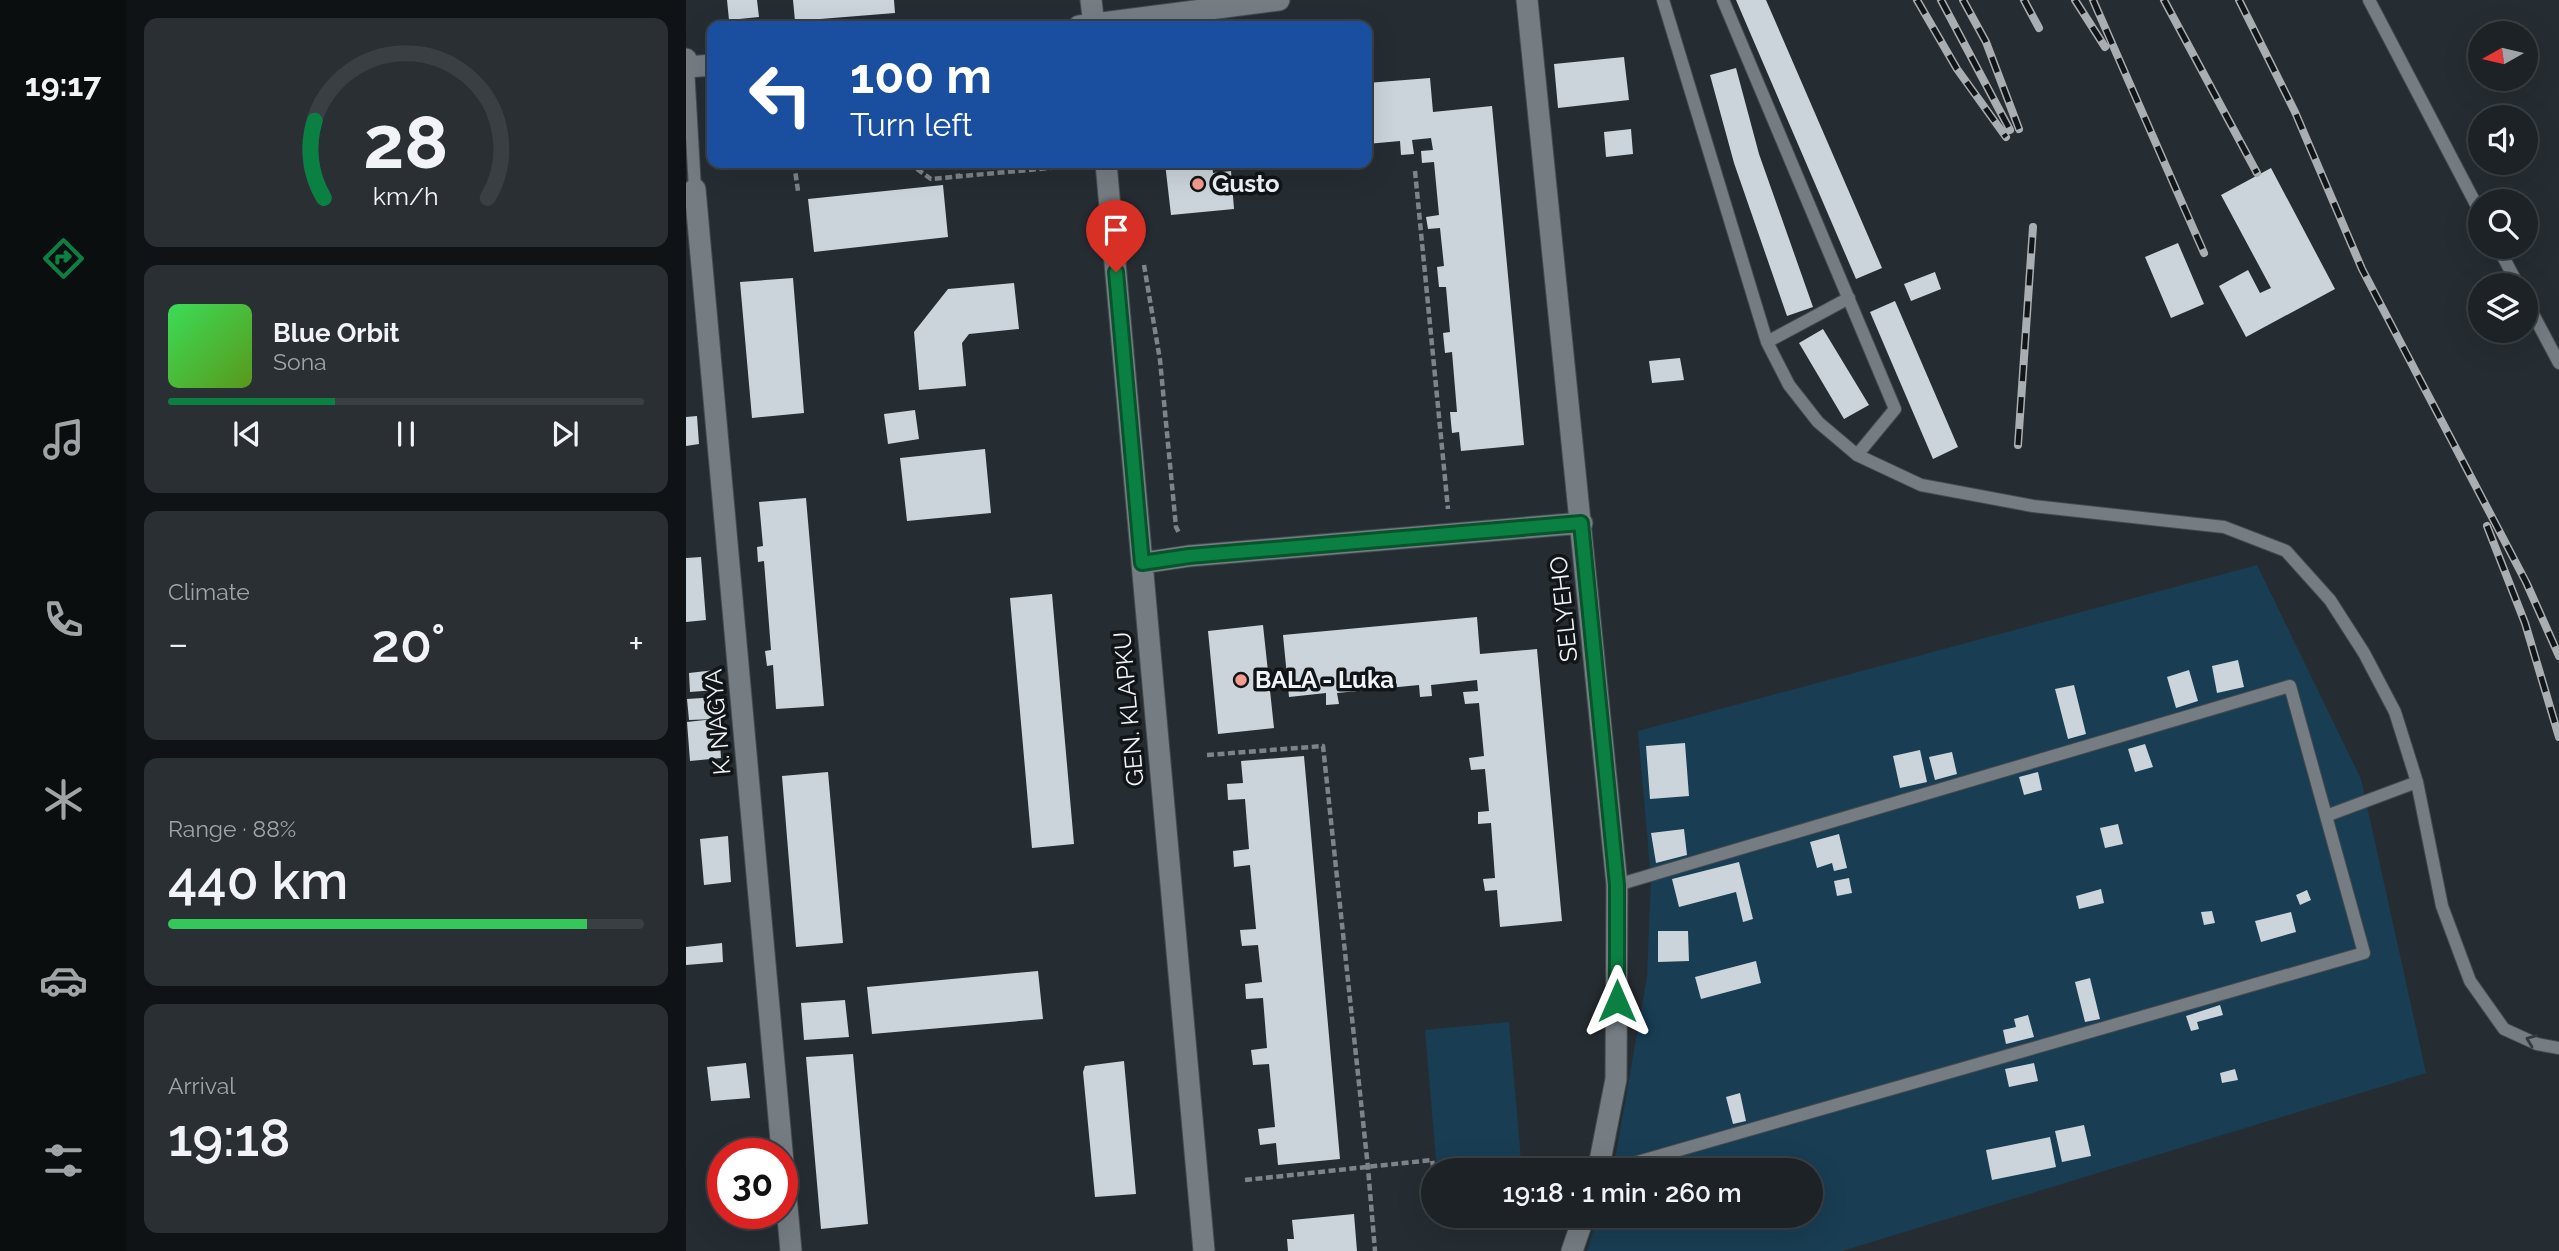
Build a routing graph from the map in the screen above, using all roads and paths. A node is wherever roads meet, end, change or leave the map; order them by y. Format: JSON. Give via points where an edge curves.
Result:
{"nodes":[{"id":1,"x":1091,"y":0,"type":"edge"},
{"id":2,"x":1279,"y":0,"type":"edge"},
{"id":3,"x":1527,"y":0,"type":"edge"},
{"id":4,"x":1723,"y":0,"type":"edge"},
{"id":5,"x":2370,"y":0,"type":"edge"},
{"id":6,"x":1664,"y":1,"type":"edge"},
{"id":7,"x":1089,"y":21,"type":"edge"},
{"id":8,"x":1119,"y":21,"type":"edge"},
{"id":9,"x":687,"y":63,"type":"edge"},
{"id":10,"x":707,"y":65,"type":"edge"},
{"id":11,"x":795,"y":168,"type":"edge"},
{"id":12,"x":957,"y":168,"type":"edge"},
{"id":13,"x":1051,"y":168,"type":"edge"},
{"id":14,"x":1106,"y":168,"type":"edge"},
{"id":15,"x":916,"y":169,"type":"dead end"},
{"id":16,"x":1415,"y":171,"type":"dead end"},
{"id":17,"x":958,"y":177,"type":"junction"},
{"id":18,"x":695,"y":189,"type":"joint"},
{"id":19,"x":2468,"y":189,"type":"edge"},
{"id":20,"x":798,"y":191,"type":"dead end"},
{"id":21,"x":1144,"y":261,"type":"dead end"},
{"id":22,"x":1849,"y":299,"type":"junction"},
{"id":23,"x":2538,"y":323,"type":"edge"},
{"id":24,"x":1767,"y":342,"type":"junction"},
{"id":25,"x":2559,"y":363,"type":"edge"},
{"id":26,"x":1857,"y":455,"type":"junction"},
{"id":27,"x":1581,"y":523,"type":"junction"},
{"id":28,"x":1450,"y":534,"type":"junction"},
{"id":29,"x":1189,"y":556,"type":"junction"},
{"id":30,"x":1142,"y":563,"type":"junction"},
{"id":31,"x":1208,"y":755,"type":"dead end"},
{"id":32,"x":2417,"y":782,"type":"junction"},
{"id":33,"x":2326,"y":816,"type":"junction"},
{"id":34,"x":1617,"y":885,"type":"junction"},
{"id":35,"x":2559,"y":1048,"type":"edge"},
{"id":36,"x":1601,"y":1158,"type":"edge"},
{"id":37,"x":1651,"y":1158,"type":"edge"},
{"id":38,"x":1421,"y":1161,"type":"edge"},
{"id":39,"x":1368,"y":1168,"type":"junction"},
{"id":40,"x":1245,"y":1180,"type":"dead end"},
{"id":41,"x":1580,"y":1228,"type":"edge"},
{"id":42,"x":791,"y":1251,"type":"edge"},
{"id":43,"x":1204,"y":1251,"type":"edge"},
{"id":44,"x":1375,"y":1251,"type":"edge"},
{"id":45,"x":1572,"y":1251,"type":"edge"}],
"edges":[{"from":1,"to":7,"type":"street"},
{"from":2,"to":8,"type":"street"},
{"from":3,"to":27,"type":"street","name":"SELYEHO"},
{"from":4,"to":22,"type":"lane"},
{"from":5,"to":19,"type":"lane"},
{"from":6,"to":24,"type":"lane"},
{"from":9,"to":10,"type":"street"},
{"from":9,"to":18,"type":"lane"},
{"from":11,"to":20,"type":"path"},
{"from":12,"to":17,"type":"path"},
{"from":13,"to":17,"type":"path"},
{"from":14,"to":30,"type":"street","name":"GEN. KLAPKU"},
{"from":15,"to":17,"type":"path","via":[[932,179]]},
{"from":16,"to":28,"type":"path"},
{"from":18,"to":42,"type":"street","name":"K. NAGYA"},
{"from":21,"to":29,"type":"path","via":[[1160,359],[1176,527]]},
{"from":22,"to":24,"type":"lane"},
{"from":22,"to":26,"type":"lane","via":[[1895,409]]},
{"from":23,"to":25,"type":"lane"},
{"from":24,"to":26,"type":"lane","via":[[1789,385],[1818,422]]},
{"from":26,"to":32,"type":"lane","via":[[1922,485],[2033,506],[2224,527],[2286,551],[2330,600],[2364,653],[2395,712]]},
{"from":27,"to":28,"type":"street"},
{"from":27,"to":34,"type":"street","name":"SELYEHO"},
{"from":28,"to":29,"type":"street"},
{"from":29,"to":30,"type":"street"},
{"from":30,"to":43,"type":"street","name":"GEN. KLAPKU"},
{"from":31,"to":39,"type":"path","via":[[1323,746]]},
{"from":32,"to":33,"type":"lane"},
{"from":35,"to":32,"type":"lane","one_way":true,"via":[[2504,1029],[2470,981],[2442,906]]},
{"from":33,"to":34,"type":"lane","via":[[2290,686]]},
{"from":33,"to":37,"type":"lane","via":[[2364,953]]},
{"from":34,"to":36,"type":"street","name":"SELYEHO","via":[[1616,1079]]},
{"from":38,"to":39,"type":"path"},
{"from":39,"to":40,"type":"path"},
{"from":39,"to":44,"type":"path"},
{"from":41,"to":45,"type":"street"}]}
